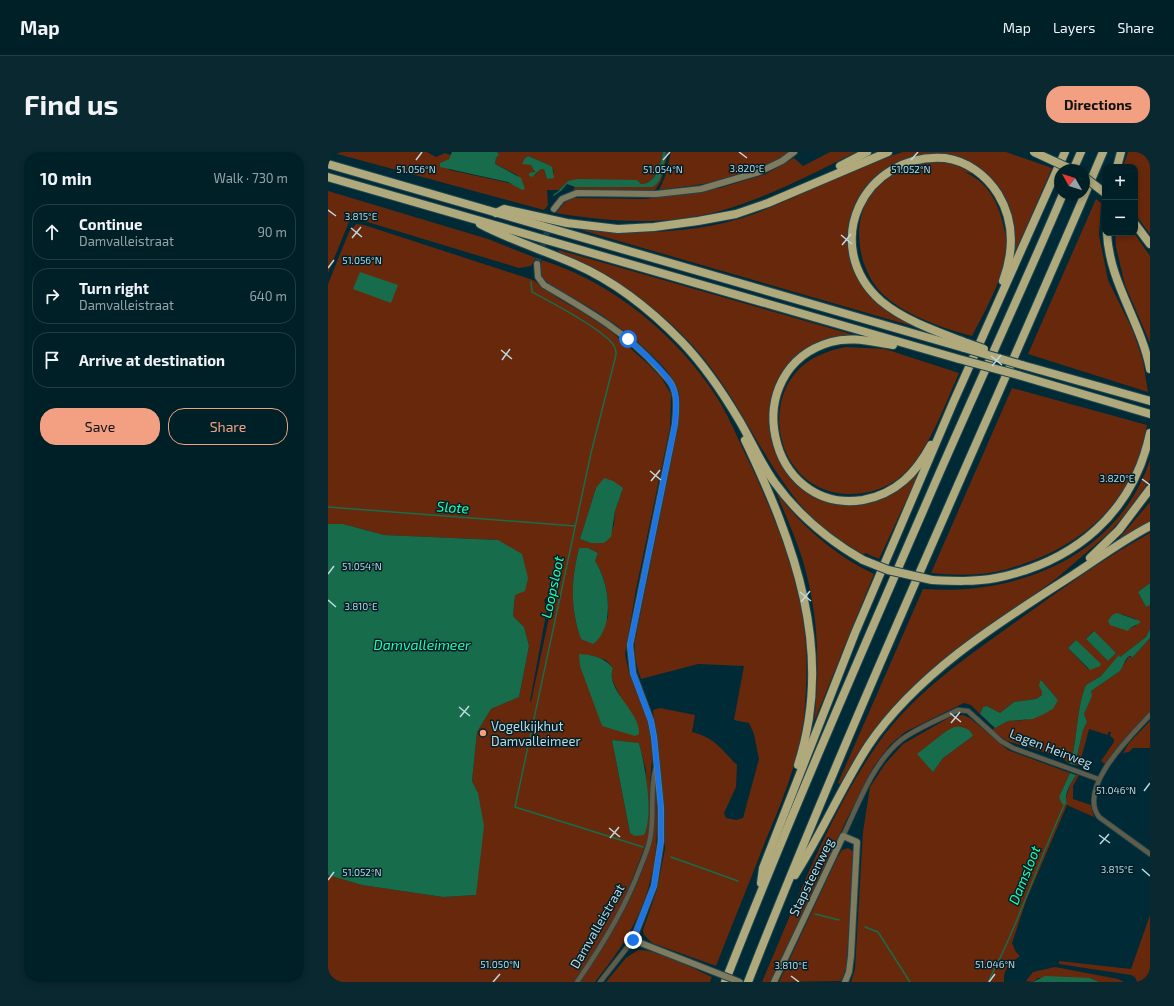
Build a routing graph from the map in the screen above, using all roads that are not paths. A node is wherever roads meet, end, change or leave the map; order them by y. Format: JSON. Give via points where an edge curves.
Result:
{"nodes":[{"id":1,"x":794,"y":152,"type":"edge"},
{"id":2,"x":867,"y":152,"type":"edge"},
{"id":3,"x":888,"y":152,"type":"edge"},
{"id":4,"x":1034,"y":152,"type":"edge"},
{"id":5,"x":1065,"y":152,"type":"edge"},
{"id":6,"x":1081,"y":152,"type":"edge"},
{"id":7,"x":1103,"y":152,"type":"edge"},
{"id":8,"x":1122,"y":152,"type":"edge"},
{"id":9,"x":328,"y":164,"type":"edge"},
{"id":10,"x":1060,"y":164,"type":"edge"},
{"id":11,"x":1076,"y":164,"type":"edge"},
{"id":12,"x":1118,"y":164,"type":"edge"},
{"id":13,"x":328,"y":177,"type":"edge"},
{"id":14,"x":1090,"y":182,"type":"edge"},
{"id":15,"x":806,"y":185,"type":"junction"},
{"id":16,"x":1102,"y":191,"type":"edge"},
{"id":17,"x":1060,"y":200,"type":"edge"},
{"id":18,"x":554,"y":208,"type":"tunnel mouth"},
{"id":19,"x":496,"y":213,"type":"junction"},
{"id":20,"x":467,"y":217,"type":"junction"},
{"id":21,"x":1138,"y":228,"type":"edge"},
{"id":22,"x":1107,"y":236,"type":"edge"},
{"id":23,"x":1150,"y":244,"type":"edge"},
{"id":24,"x":537,"y":264,"type":"tunnel mouth"},
{"id":25,"x":995,"y":311,"type":"junction"},
{"id":26,"x":910,"y":344,"type":"junction"},
{"id":27,"x":966,"y":345,"type":"junction"},
{"id":28,"x":1150,"y":369,"type":"edge"},
{"id":29,"x":1150,"y":401,"type":"edge"},
{"id":30,"x":953,"y":403,"type":"junction"},
{"id":31,"x":731,"y":408,"type":"junction"},
{"id":32,"x":1150,"y":414,"type":"edge"},
{"id":33,"x":1150,"y":433,"type":"edge"},
{"id":34,"x":1150,"y":489,"type":"edge"},
{"id":35,"x":1150,"y":526,"type":"edge"},
{"id":36,"x":1060,"y":583,"type":"junction"},
{"id":37,"x":1150,"y":715,"type":"edge"},
{"id":38,"x":657,"y":764,"type":"junction"},
{"id":39,"x":1098,"y":779,"type":"junction"},
{"id":40,"x":778,"y":834,"type":"junction"},
{"id":41,"x":844,"y":836,"type":"junction"},
{"id":42,"x":1150,"y":854,"type":"edge"},
{"id":43,"x":759,"y":896,"type":"junction"},
{"id":44,"x":782,"y":896,"type":"junction"},
{"id":45,"x":633,"y":940,"type":"junction"},
{"id":46,"x":577,"y":982,"type":"edge"},
{"id":47,"x":600,"y":982,"type":"edge"},
{"id":48,"x":725,"y":982,"type":"edge"},
{"id":49,"x":740,"y":982,"type":"edge"},
{"id":50,"x":748,"y":982,"type":"edge"},
{"id":51,"x":774,"y":982,"type":"edge"},
{"id":52,"x":845,"y":982,"type":"edge"}],
"edges":[{"from":1,"to":18,"type":"street","via":[[759,172],[701,189],[656,194],[577,193],[562,199]]},
{"from":2,"to":15,"type":"highway"},
{"from":3,"to":15,"type":"highway"},
{"from":4,"to":10,"type":"highway","bridge":true},
{"from":5,"to":25,"type":"highway"},
{"from":6,"to":11,"type":"highway"},
{"from":7,"to":44,"type":"highway"},
{"from":8,"to":12,"type":"highway"},
{"from":9,"to":19,"type":"highway"},
{"from":13,"to":20,"type":"highway"},
{"from":14,"to":16,"type":"highway","bridge":true},
{"from":15,"to":19,"type":"highway","via":[[768,203],[736,214],[654,227],[618,229],[567,223],[504,209]]},
{"from":17,"to":43,"type":"highway","via":[[937,479]]},
{"from":19,"to":27,"type":"highway"},
{"from":20,"to":26,"type":"highway"},
{"from":20,"to":31,"type":"highway","via":[[496,233],[576,265],[626,294],[648,310],[682,342],[708,373]]},
{"from":21,"to":23,"type":"highway"},
{"from":22,"to":28,"type":"highway","via":[[1112,265],[1145,349]]},
{"from":24,"to":38,"type":"street","name":"Damvalleistraat","via":[[538,277],[544,285],[605,321],[628,339],[671,383],[675,394],[675,424],[630,645],[633,673],[651,721]]},
{"from":25,"to":27,"type":"highway","via":[[1008,265],[1011,235],[1005,207],[994,188],[977,171],[958,161],[929,157],[901,163],[878,177],[861,199],[852,227],[851,242],[859,272],[874,294],[892,309]]},
{"from":25,"to":30,"type":"highway"},
{"from":26,"to":30,"type":"highway","via":[[843,340],[819,346],[790,368],[777,390],[772,413],[775,440],[786,465],[803,483],[825,496],[856,501],[873,498],[895,489],[914,472],[926,455]]},
{"from":26,"to":32,"type":"highway","bridge":true},
{"from":27,"to":29,"type":"highway","bridge":true,"via":[[989,355]]},
{"from":30,"to":40,"type":"highway","via":[[854,633]]},
{"from":31,"to":33,"type":"highway","bridge":true,"via":[[774,482],[816,529],[832,542],[863,560],[888,570],[932,580],[963,581],[1008,575],[1038,565],[1074,546],[1107,519],[1130,489],[1140,468]]},
{"from":31,"to":40,"type":"highway","via":[[788,539],[799,572],[810,634],[811,698],[806,731]]},
{"from":34,"to":36,"type":"highway","via":[[1132,515],[1105,544]]},
{"from":35,"to":36,"type":"highway"},
{"from":36,"to":44,"type":"highway","via":[[948,661],[888,719],[868,746],[807,857]]},
{"from":37,"to":39,"type":"street","name":"Lagen Heirweg"},
{"from":38,"to":45,"type":"street","name":"Damvalleistraat","via":[[661,821],[658,865],[649,901]]},
{"from":38,"to":46,"type":"street","name":"Damvalleistraat","via":[[652,782],[652,832],[643,861],[618,918]]},
{"from":39,"to":41,"type":"street","name":"Lagen Heirweg","via":[[1013,748],[1001,741],[968,711],[958,710],[903,739],[891,750],[866,787]]},
{"from":39,"to":42,"type":"street","via":[[1094,798],[1095,812],[1105,823]]},
{"from":40,"to":43,"type":"highway","via":[[764,868]]},
{"from":41,"to":51,"type":"street","name":"Stapsteenweg"},
{"from":41,"to":52,"type":"street","name":"Stapsteenweg","via":[[857,842],[852,956]]},
{"from":43,"to":48,"type":"highway"},
{"from":44,"to":50,"type":"highway"},
{"from":45,"to":47,"type":"street","name":"Damvalleistraat"},
{"from":45,"to":49,"type":"street","bridge":true}]}
